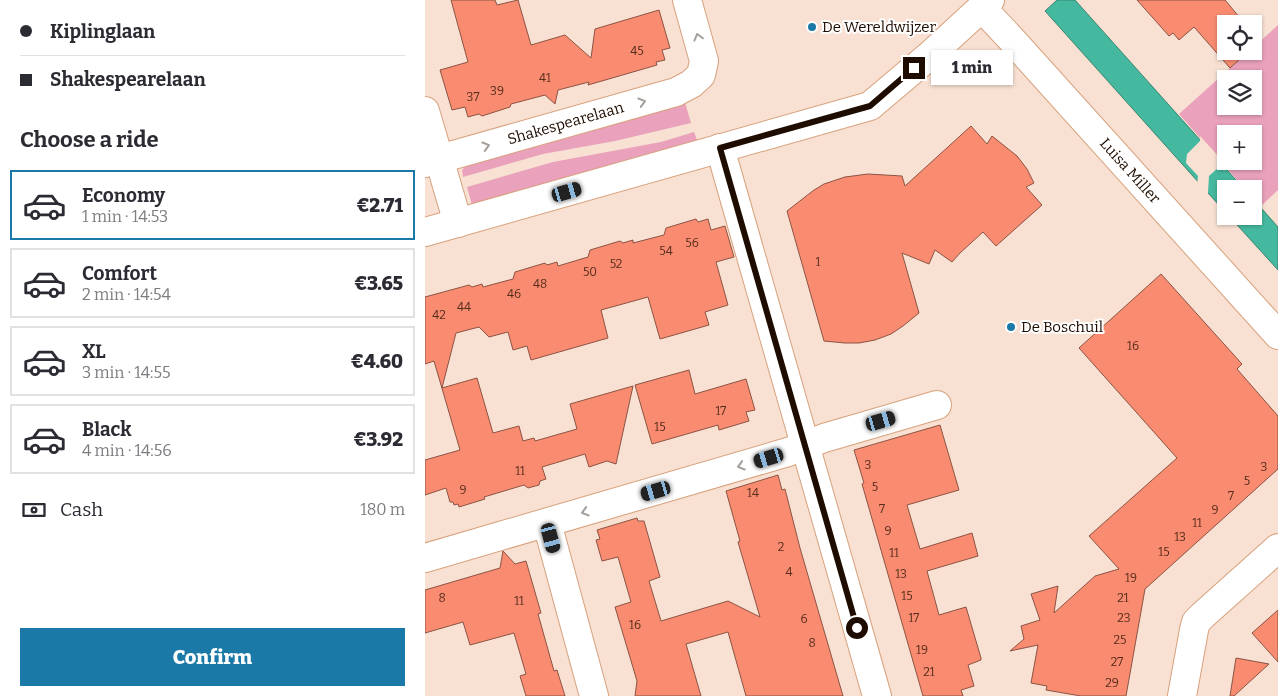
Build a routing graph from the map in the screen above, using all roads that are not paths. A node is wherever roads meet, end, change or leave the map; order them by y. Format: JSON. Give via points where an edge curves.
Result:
{"nodes":[{"id":1,"x":687,"y":0,"type":"edge"},
{"id":2,"x":986,"y":4,"type":"edge"},
{"id":3,"x":425,"y":111,"type":"edge"},
{"id":4,"x":720,"y":148,"type":"junction"},
{"id":5,"x":432,"y":161,"type":"edge"},
{"id":6,"x":458,"y":223,"type":"junction"},
{"id":7,"x":425,"y":232,"type":"edge"},
{"id":8,"x":1278,"y":335,"type":"edge"},
{"id":9,"x":937,"y":404,"type":"dead end"},
{"id":10,"x":804,"y":445,"type":"junction"},
{"id":11,"x":547,"y":523,"type":"junction"},
{"id":12,"x":1278,"y":548,"type":"edge"},
{"id":13,"x":425,"y":558,"type":"edge"},
{"id":14,"x":594,"y":696,"type":"edge"},
{"id":15,"x":877,"y":696,"type":"edge"},
{"id":16,"x":1182,"y":696,"type":"edge"}],
"edges":[{"from":5,"to":1,"type":"street","name":"Shakespearelaan","one_way":true,"via":[[677,92],[691,84],[701,74],[704,62]]},
{"from":2,"to":4,"type":"street","via":[[870,106]]},
{"from":2,"to":8,"type":"street","name":"Luisa Miller","via":[[1013,41]]},
{"from":3,"to":5,"type":"street"},
{"from":4,"to":6,"type":"street"},
{"from":4,"to":10,"type":"street"},
{"from":5,"to":6,"type":"street"},
{"from":6,"to":7,"type":"street"},
{"from":9,"to":10,"type":"street"},
{"from":10,"to":11,"type":"street","one_way":true},
{"from":10,"to":15,"type":"street"},
{"from":11,"to":13,"type":"street"},
{"from":11,"to":14,"type":"street"},
{"from":12,"to":16,"type":"street","via":[[1196,622]]}]}
